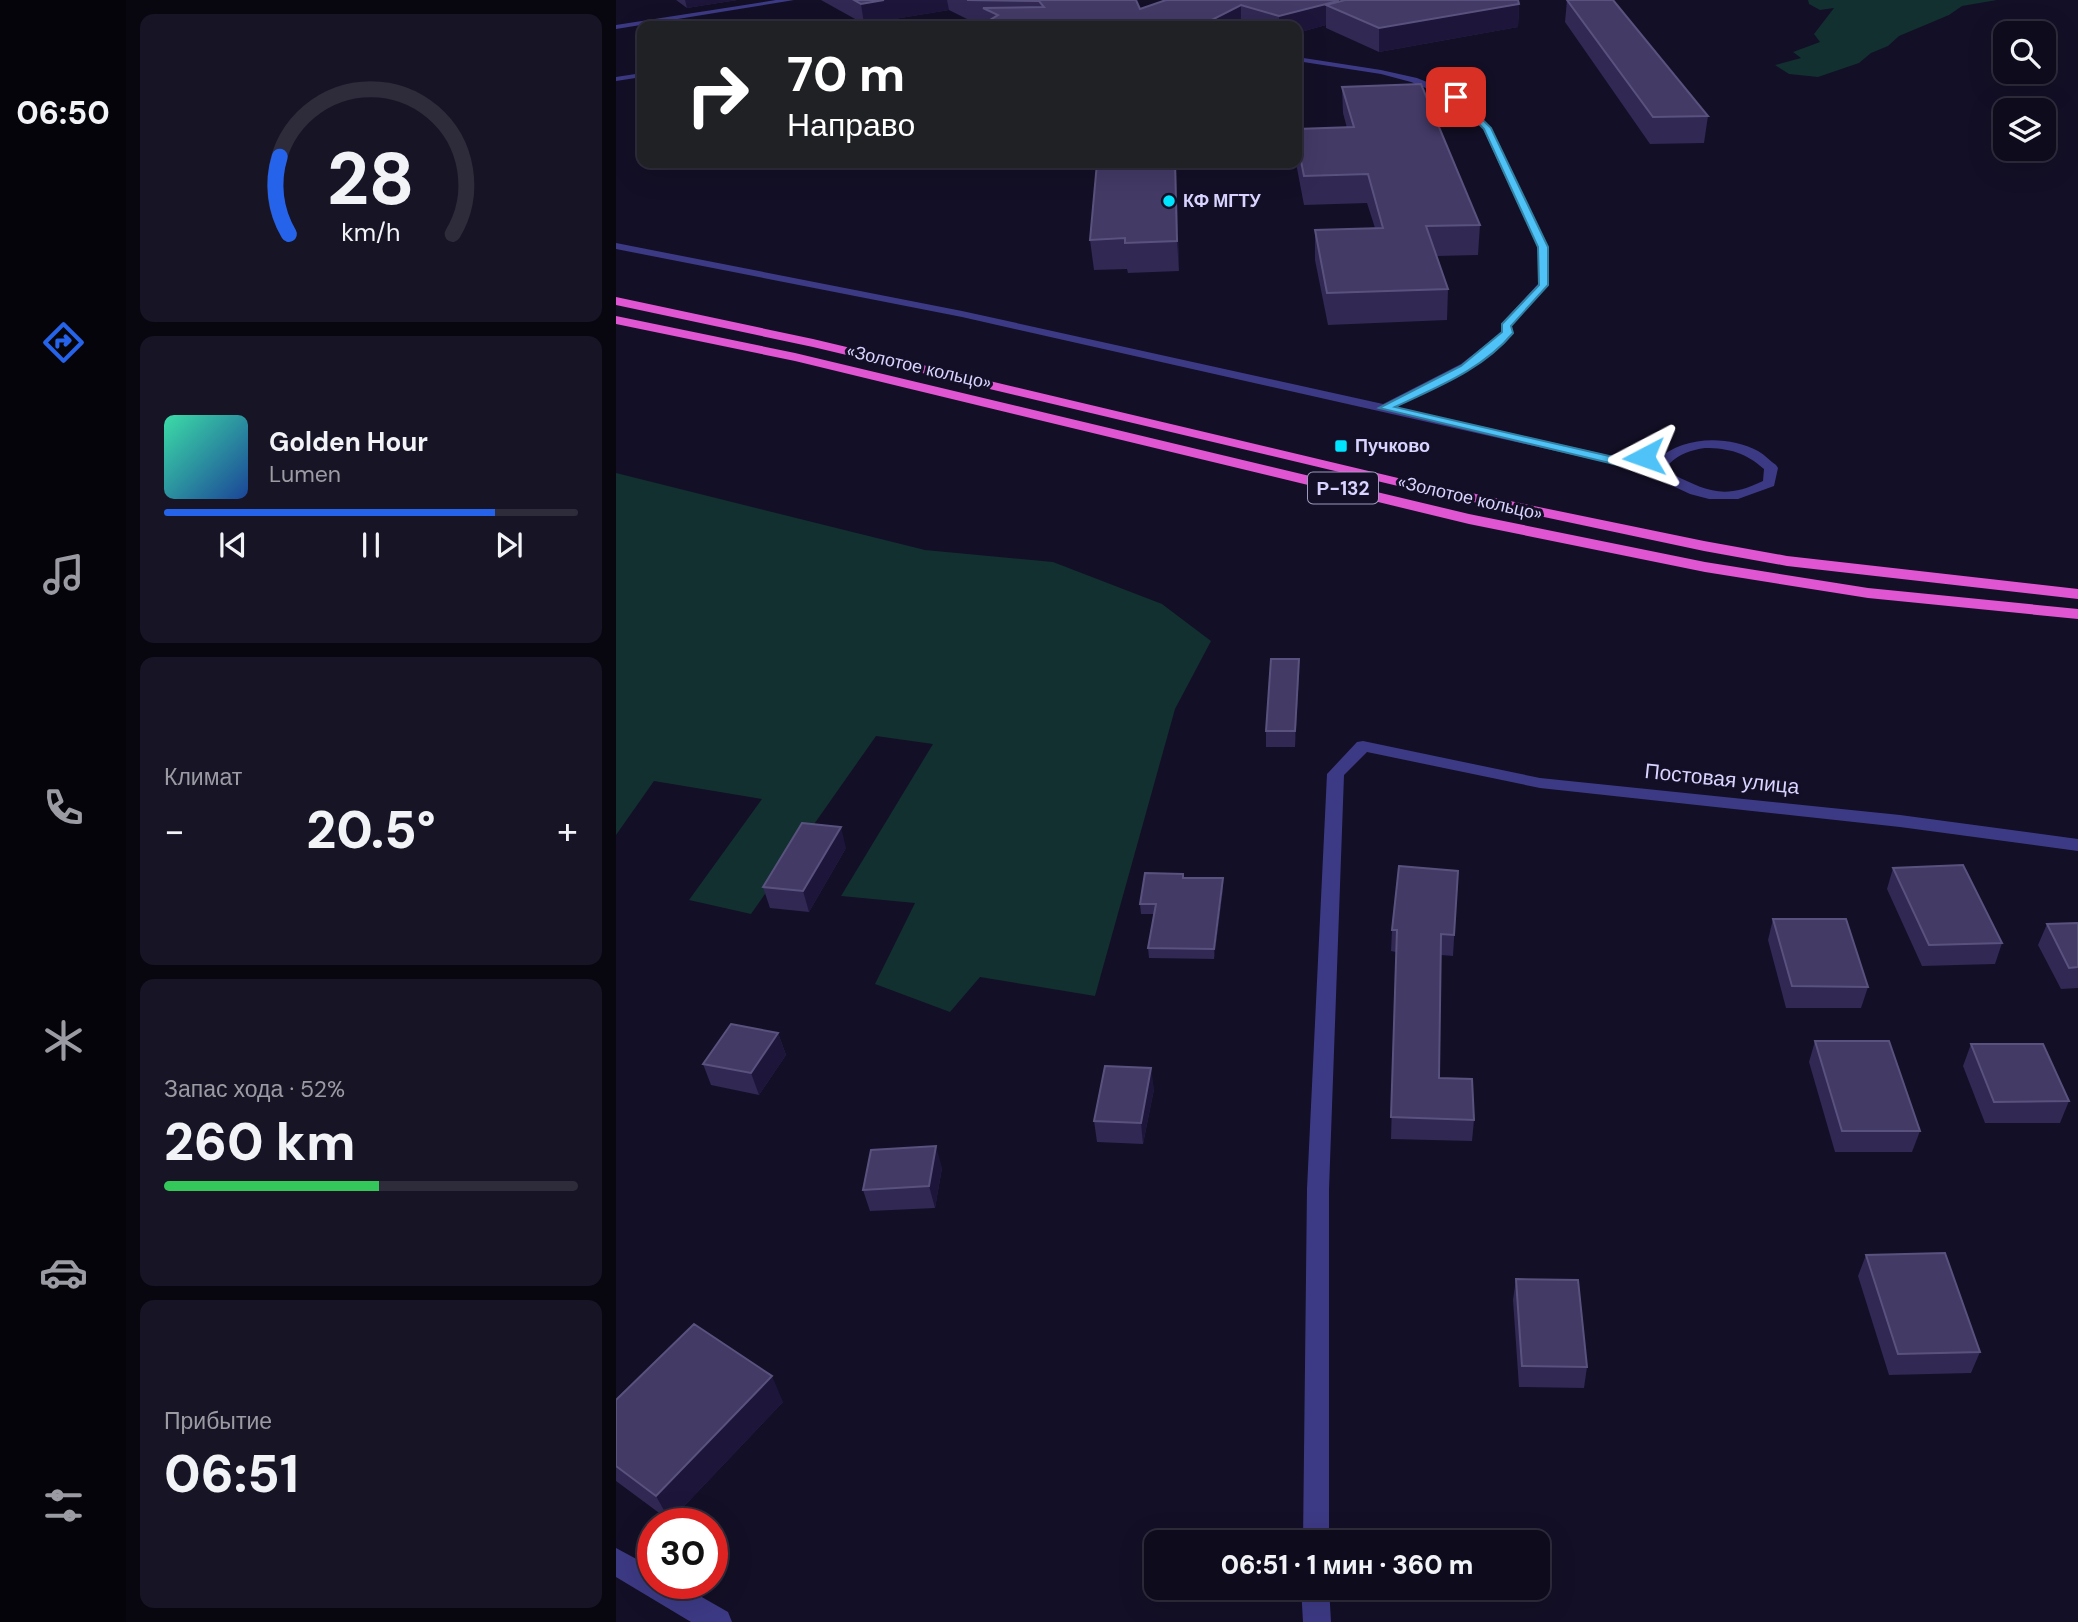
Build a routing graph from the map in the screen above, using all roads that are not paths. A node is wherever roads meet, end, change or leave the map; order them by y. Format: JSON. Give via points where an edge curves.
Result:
{"nodes":[{"id":1,"x":790,"y":0,"type":"edge"},
{"id":2,"x":655,"y":21,"type":"edge"},
{"id":3,"x":637,"y":24,"type":"edge"},
{"id":4,"x":616,"y":27,"type":"edge"},
{"id":5,"x":1302,"y":60,"type":"edge"},
{"id":6,"x":637,"y":76,"type":"edge"},
{"id":7,"x":616,"y":79,"type":"edge"},
{"id":8,"x":616,"y":246,"type":"edge"},
{"id":9,"x":616,"y":301,"type":"edge"},
{"id":10,"x":616,"y":320,"type":"edge"},
{"id":11,"x":1384,"y":408,"type":"junction"},
{"id":12,"x":1670,"y":453,"type":"junction"},
{"id":13,"x":1618,"y":462,"type":"junction"},
{"id":14,"x":1665,"y":475,"type":"junction"},
{"id":15,"x":2078,"y":594,"type":"edge"},
{"id":16,"x":2078,"y":614,"type":"edge"},
{"id":17,"x":2078,"y":845,"type":"edge"},
{"id":18,"x":1316,"y":1530,"type":"edge"},
{"id":19,"x":616,"y":1562,"type":"edge"},
{"id":20,"x":637,"y":1574,"type":"edge"},
{"id":21,"x":679,"y":1599,"type":"edge"},
{"id":22,"x":1316,"y":1600,"type":"edge"},
{"id":23,"x":718,"y":1622,"type":"edge"},
{"id":24,"x":1317,"y":1622,"type":"edge"}],
"edges":[{"from":1,"to":2,"type":"street"},
{"from":3,"to":4,"type":"street"},
{"from":5,"to":11,"type":"street","via":[[1381,72],[1456,97],[1487,128],[1543,247],[1544,285],[1505,326],[1508,333],[1465,369]]},
{"from":6,"to":7,"type":"street"},
{"from":8,"to":11,"type":"street","via":[[760,271]]},
{"from":9,"to":15,"type":"highway","name":"«Золотое кольцо»","number":"Р-132","via":[[813,343],[1398,482],[1787,561]]},
{"from":10,"to":16,"type":"highway","name":"«Золотое кольцо»","number":"Р-132","via":[[795,357],[1469,519],[1705,567],[1868,593]]},
{"from":11,"to":13,"type":"street"},
{"from":12,"to":13,"type":"street"},
{"from":12,"to":14,"type":"street","via":[[1662,463]]},
{"from":12,"to":14,"type":"street","via":[[1694,445],[1725,446],[1754,454],[1770,468],[1769,484],[1749,494],[1717,496],[1686,489]]},
{"from":13,"to":14,"type":"street"},
{"from":17,"to":18,"type":"street","name":"Постовая улица","via":[[1540,783],[1363,746],[1336,774],[1318,1189]]},
{"from":19,"to":20,"type":"street"},
{"from":21,"to":23,"type":"street"},
{"from":22,"to":24,"type":"street"}]}
